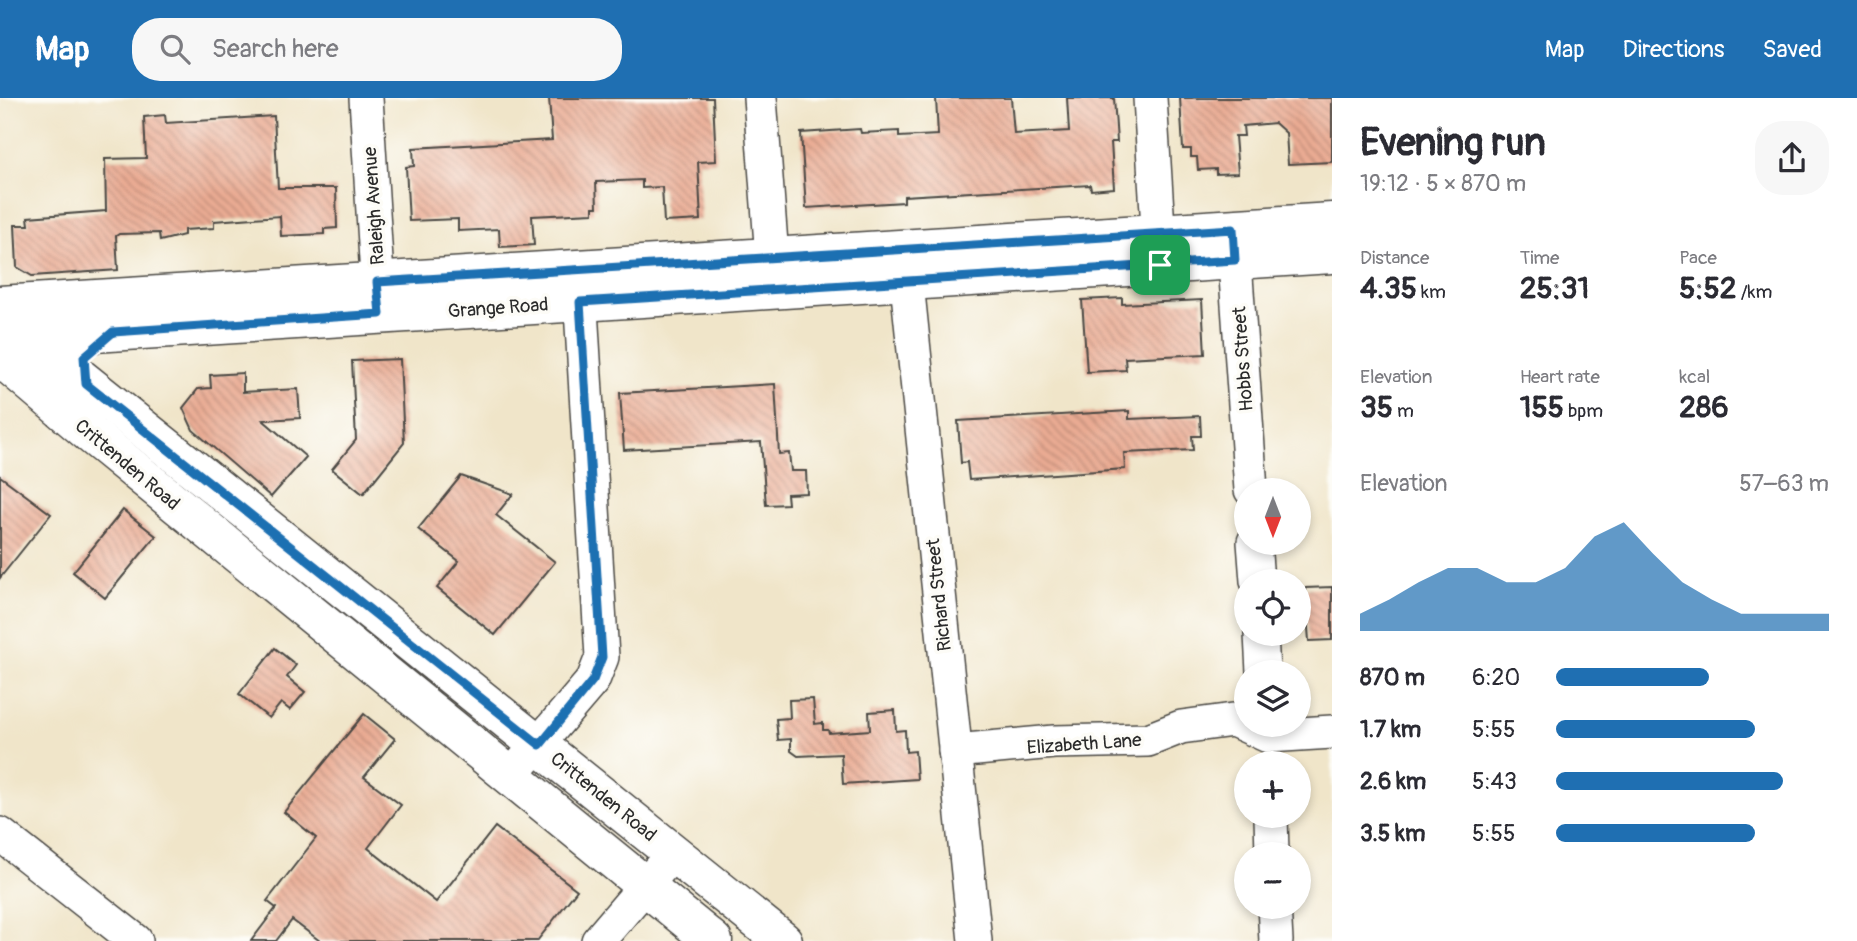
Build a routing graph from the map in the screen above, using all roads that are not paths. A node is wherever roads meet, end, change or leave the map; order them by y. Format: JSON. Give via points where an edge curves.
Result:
{"nodes":[{"id":1,"x":366,"y":98,"type":"edge"},
{"id":2,"x":760,"y":98,"type":"edge"},
{"id":3,"x":1150,"y":98,"type":"edge"},
{"id":4,"x":1332,"y":222,"type":"edge"},
{"id":5,"x":1234,"y":244,"type":"junction"},
{"id":6,"x":1159,"y":249,"type":"junction"},
{"id":7,"x":1332,"y":254,"type":"edge"},
{"id":8,"x":904,"y":265,"type":"junction"},
{"id":9,"x":773,"y":274,"type":"junction"},
{"id":10,"x":579,"y":285,"type":"junction"},
{"id":11,"x":379,"y":298,"type":"junction"},
{"id":12,"x":0,"y":305,"type":"edge"},
{"id":13,"x":0,"y":310,"type":"edge"},
{"id":14,"x":113,"y":332,"type":"junction"},
{"id":15,"x":9,"y":345,"type":"edge"},
{"id":16,"x":86,"y":384,"type":"junction"},
{"id":17,"x":1250,"y":478,"type":"edge"},
{"id":18,"x":1332,"y":732,"type":"edge"},
{"id":19,"x":1268,"y":741,"type":"edge"},
{"id":20,"x":540,"y":745,"type":"junction"},
{"id":21,"x":955,"y":751,"type":"junction"},
{"id":22,"x":511,"y":776,"type":"junction"},
{"id":23,"x":0,"y":834,"type":"edge"},
{"id":24,"x":674,"y":852,"type":"junction"},
{"id":25,"x":645,"y":885,"type":"junction"},
{"id":26,"x":1275,"y":919,"type":"edge"},
{"id":27,"x":136,"y":941,"type":"edge"},
{"id":28,"x":598,"y":941,"type":"edge"},
{"id":29,"x":713,"y":941,"type":"edge"},
{"id":30,"x":783,"y":941,"type":"edge"},
{"id":31,"x":975,"y":941,"type":"edge"},
{"id":32,"x":1276,"y":941,"type":"edge"}],
"edges":[{"from":1,"to":11,"type":"street","name":"Raleigh Avenue"},
{"from":2,"to":9,"type":"street"},
{"from":3,"to":6,"type":"street"},
{"from":4,"to":5,"type":"main road","name":"Grange Road"},
{"from":5,"to":6,"type":"main road","name":"Grange Road"},
{"from":5,"to":7,"type":"main road","name":"Grange Road"},
{"from":5,"to":17,"type":"street","name":"Hobbs Street"},
{"from":6,"to":8,"type":"main road","name":"Grange Road"},
{"from":8,"to":9,"type":"main road","name":"Grange Road"},
{"from":8,"to":21,"type":"street","name":"Richard Street"},
{"from":9,"to":10,"type":"main road","name":"Grange Road"},
{"from":10,"to":11,"type":"main road","name":"Grange Road"},
{"from":10,"to":20,"type":"street","via":[[602,657],[593,680]]},
{"from":11,"to":12,"type":"main road","name":"Grange Road"},
{"from":11,"to":14,"type":"main road","name":"Grange Road"},
{"from":13,"to":15,"type":"main road","name":"Crittenden Road"},
{"from":14,"to":15,"type":"main road","name":"Grange Road"},
{"from":14,"to":16,"type":"main road","via":[[84,357]]},
{"from":15,"to":16,"type":"main road","name":"Crittenden Road"},
{"from":15,"to":22,"type":"main road","name":"Crittenden Road"},
{"from":16,"to":20,"type":"main road","name":"Crittenden Road"},
{"from":18,"to":19,"type":"street","name":"Elizabeth Lane"},
{"from":19,"to":21,"type":"street","name":"Elizabeth Lane","via":[[1233,720],[1181,727],[1148,740]]},
{"from":20,"to":22,"type":"street"},
{"from":20,"to":24,"type":"main road","name":"Crittenden Road"},
{"from":21,"to":31,"type":"street","name":"Richard Street"},
{"from":22,"to":25,"type":"main road","name":"Crittenden Road"},
{"from":23,"to":27,"type":"street"},
{"from":24,"to":25,"type":"street"},
{"from":24,"to":30,"type":"main road","name":"Crittenden Road"},
{"from":25,"to":28,"type":"street"},
{"from":25,"to":29,"type":"main road","name":"Crittenden Road"},
{"from":26,"to":32,"type":"street"}]}
